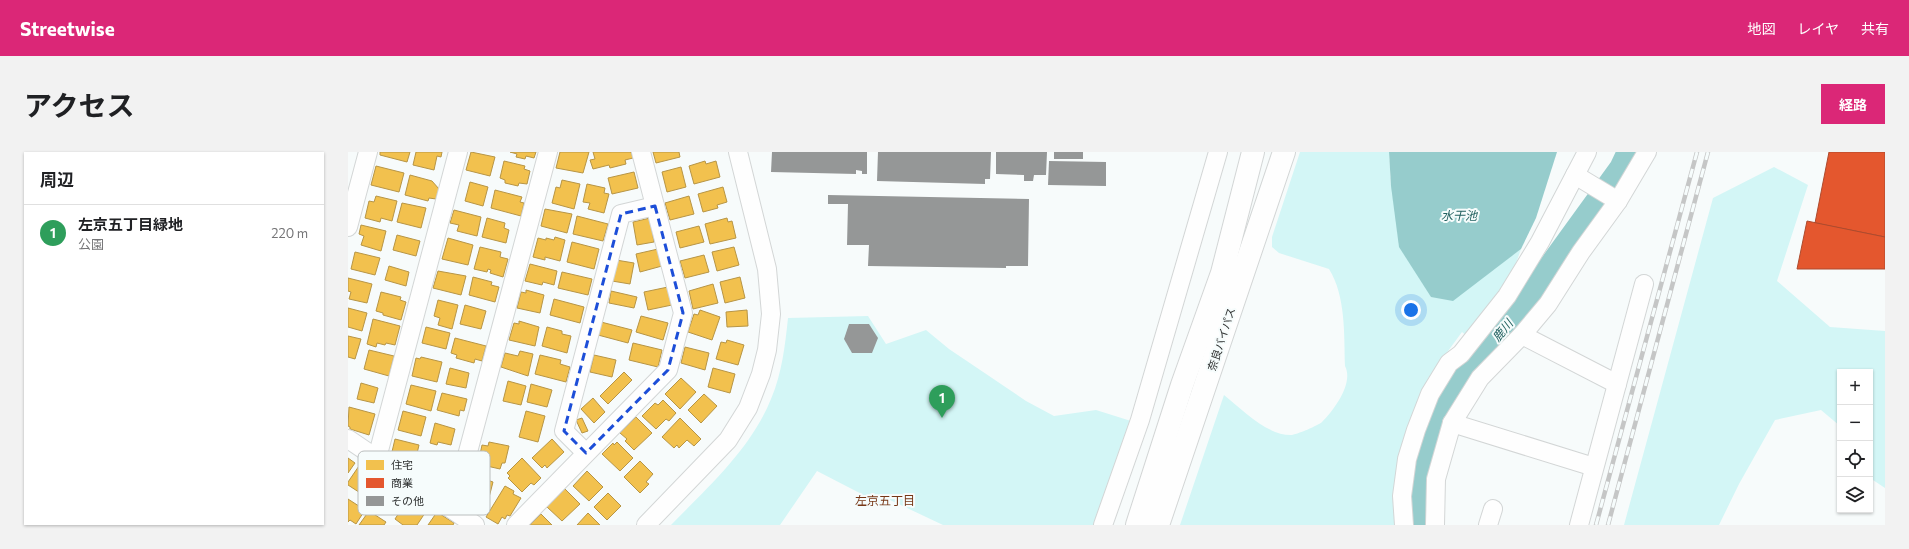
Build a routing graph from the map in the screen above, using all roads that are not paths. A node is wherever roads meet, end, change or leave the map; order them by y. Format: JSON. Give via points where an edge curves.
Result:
{"nodes":[{"id":1,"x":368,"y":152,"type":"edge"},
{"id":2,"x":458,"y":152,"type":"edge"},
{"id":3,"x":548,"y":152,"type":"edge"},
{"id":4,"x":641,"y":152,"type":"edge"},
{"id":5,"x":738,"y":152,"type":"edge"},
{"id":6,"x":1218,"y":152,"type":"edge"},
{"id":7,"x":1253,"y":152,"type":"edge"},
{"id":8,"x":1284,"y":152,"type":"edge"},
{"id":9,"x":1587,"y":152,"type":"edge"},
{"id":10,"x":1647,"y":152,"type":"edge"},
{"id":11,"x":1575,"y":175,"type":"junction"},
{"id":12,"x":1618,"y":201,"type":"junction"},
{"id":13,"x":655,"y":206,"type":"junction"},
{"id":14,"x":348,"y":227,"type":"edge"},
{"id":15,"x":1644,"y":284,"type":"dead end"},
{"id":16,"x":1522,"y":335,"type":"junction"},
{"id":17,"x":1617,"y":384,"type":"junction"},
{"id":18,"x":1452,"y":424,"type":"junction"},
{"id":19,"x":348,"y":439,"type":"edge"},
{"id":20,"x":366,"y":451,"type":"edge"},
{"id":21,"x":379,"y":451,"type":"edge"},
{"id":22,"x":467,"y":451,"type":"edge"},
{"id":23,"x":586,"y":453,"type":"junction"},
{"id":24,"x":1594,"y":467,"type":"junction"},
{"id":25,"x":461,"y":515,"type":"edge"},
{"id":26,"x":475,"y":525,"type":"edge"},
{"id":27,"x":516,"y":525,"type":"edge"},
{"id":28,"x":646,"y":525,"type":"edge"},
{"id":29,"x":1103,"y":525,"type":"edge"},
{"id":30,"x":1137,"y":525,"type":"edge"},
{"id":31,"x":1158,"y":525,"type":"edge"},
{"id":32,"x":1404,"y":525,"type":"edge"},
{"id":33,"x":1435,"y":525,"type":"edge"},
{"id":34,"x":1579,"y":525,"type":"edge"}],
"edges":[{"from":1,"to":14,"type":"street"},
{"from":2,"to":21,"type":"street"},
{"from":3,"to":22,"type":"street"},
{"from":4,"to":13,"type":"street"},
{"from":5,"to":28,"type":"street","via":[[768,269],[771,314],[767,350],[748,408],[728,440]]},
{"from":6,"to":29,"type":"street","via":[[1140,420]]},
{"from":7,"to":30,"type":"highway","name":"奈良バイパス","via":[[1222,272]]},
{"from":8,"to":31,"type":"highway","name":"奈良バイパス"},
{"from":9,"to":11,"type":"street"},
{"from":10,"to":12,"type":"street"},
{"from":11,"to":12,"type":"street"},
{"from":11,"to":32,"type":"street","via":[[1540,242],[1507,296],[1461,354],[1449,363],[1430,394],[1407,459],[1402,496]]},
{"from":12,"to":16,"type":"street","via":[[1548,304]]},
{"from":13,"to":23,"type":"street","via":[[682,314],[668,370]]},
{"from":13,"to":23,"type":"street","via":[[621,214],[564,431]]},
{"from":15,"to":17,"type":"street"},
{"from":16,"to":17,"type":"street"},
{"from":16,"to":18,"type":"street","via":[[1480,378]]},
{"from":17,"to":24,"type":"street"},
{"from":18,"to":24,"type":"street"},
{"from":18,"to":33,"type":"street","via":[[1436,479]]},
{"from":19,"to":20,"type":"street"},
{"from":23,"to":27,"type":"street"},
{"from":24,"to":34,"type":"street"},
{"from":25,"to":26,"type":"street"}]}
